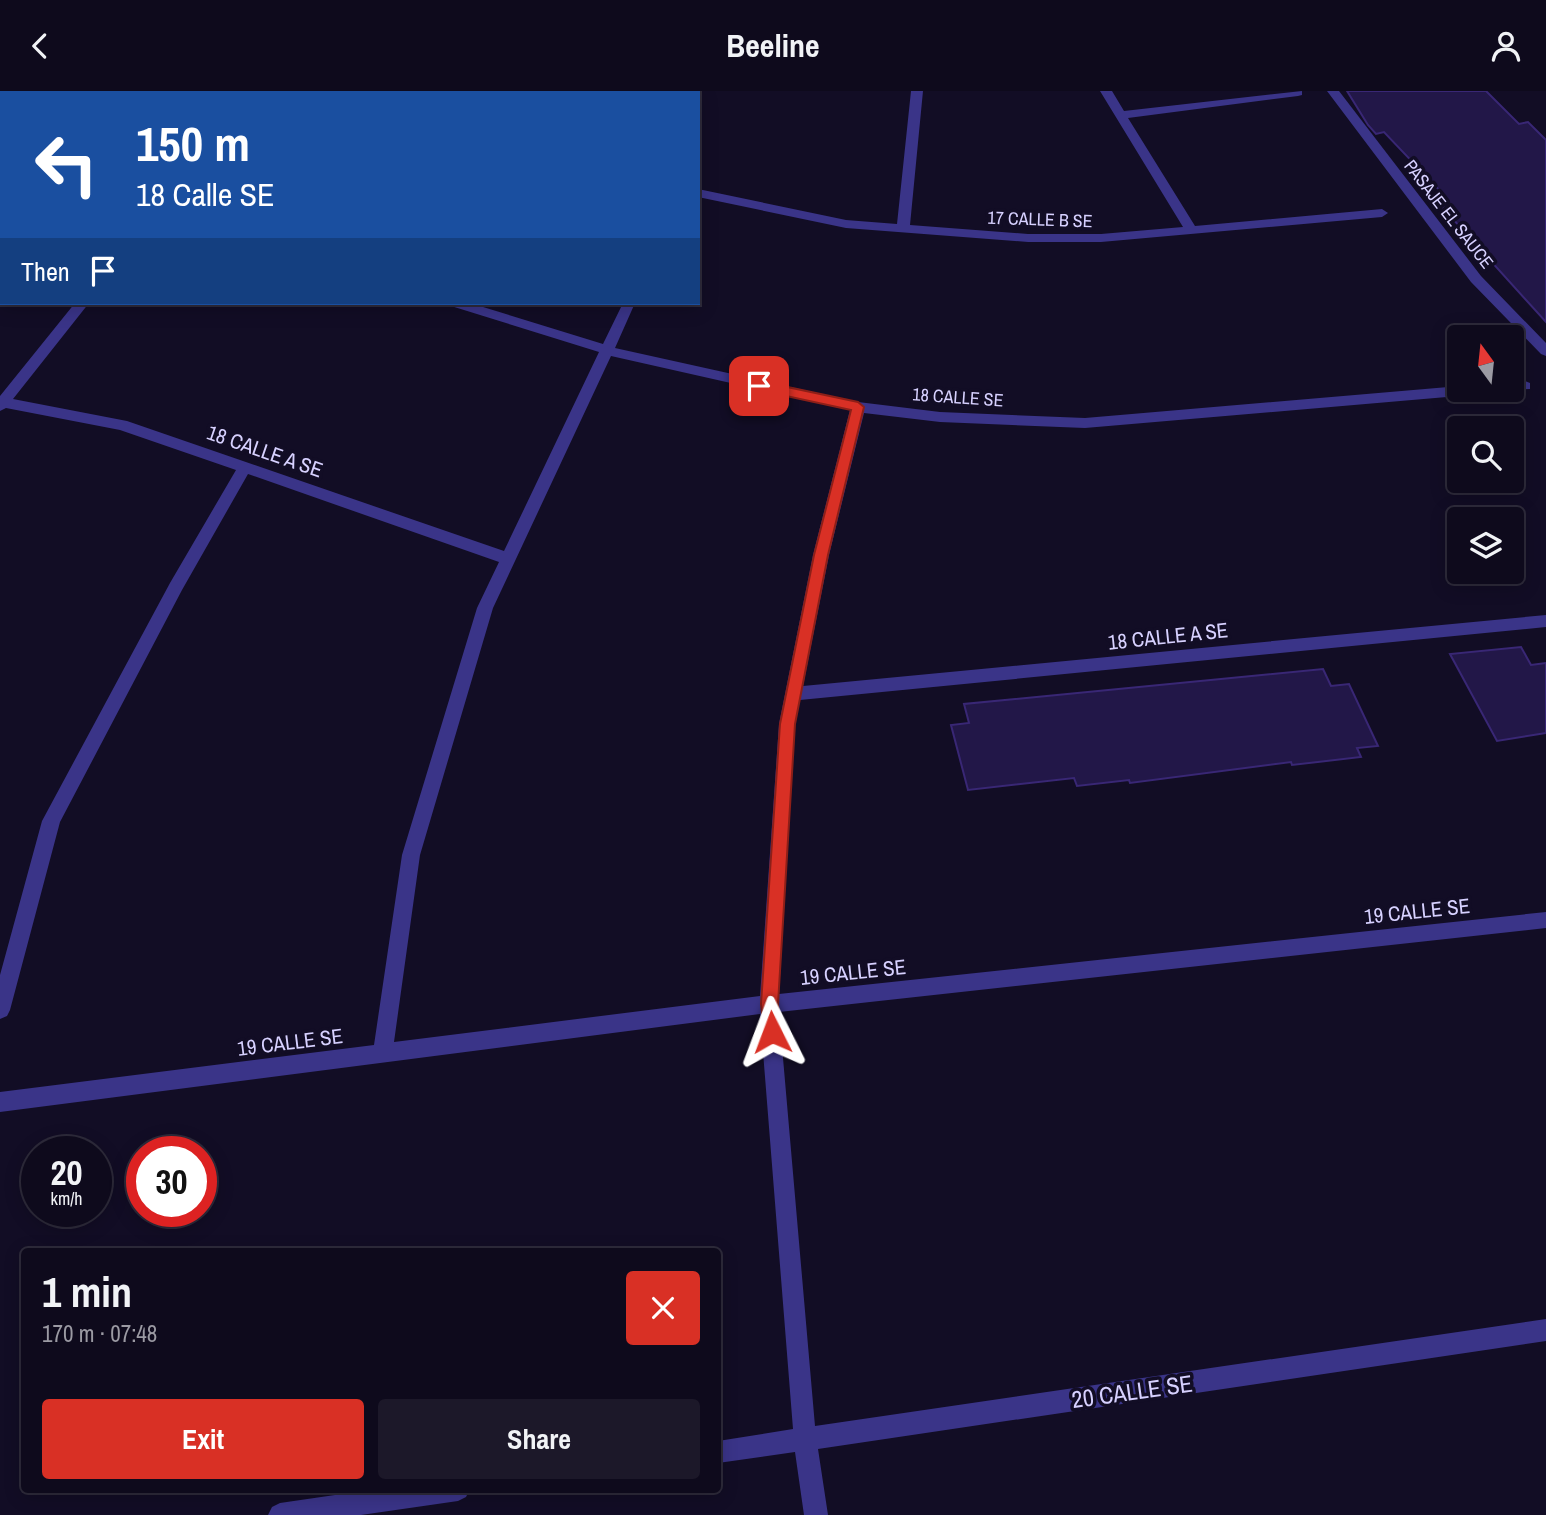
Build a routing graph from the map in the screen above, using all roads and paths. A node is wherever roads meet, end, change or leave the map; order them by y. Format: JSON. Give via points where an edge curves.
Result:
{"nodes":[{"id":1,"x":918,"y":91,"type":"edge"},
{"id":2,"x":1106,"y":91,"type":"edge"},
{"id":3,"x":1333,"y":91,"type":"edge"},
{"id":4,"x":1298,"y":93,"type":"dead end"},
{"id":5,"x":1123,"y":115,"type":"junction"},
{"id":6,"x":700,"y":193,"type":"edge"},
{"id":7,"x":1382,"y":213,"type":"dead end"},
{"id":8,"x":903,"y":230,"type":"junction"},
{"id":9,"x":1192,"y":231,"type":"junction"},
{"id":10,"x":80,"y":305,"type":"edge"},
{"id":11,"x":462,"y":305,"type":"edge"},
{"id":12,"x":628,"y":305,"type":"edge"},
{"id":13,"x":608,"y":351,"type":"junction"},
{"id":14,"x":1546,"y":351,"type":"edge"},
{"id":15,"x":1447,"y":392,"type":"edge"},
{"id":16,"x":2,"y":404,"type":"edge"},
{"id":17,"x":858,"y":407,"type":"junction"},
{"id":18,"x":245,"y":466,"type":"junction"},
{"id":19,"x":509,"y":559,"type":"junction"},
{"id":20,"x":1546,"y":621,"type":"edge"},
{"id":21,"x":794,"y":694,"type":"junction"},
{"id":22,"x":1546,"y":920,"type":"edge"},
{"id":23,"x":769,"y":1004,"type":"junction"},
{"id":24,"x":0,"y":1010,"type":"edge"},
{"id":25,"x":383,"y":1053,"type":"junction"},
{"id":26,"x":0,"y":1102,"type":"edge"},
{"id":27,"x":1546,"y":1330,"type":"edge"},
{"id":28,"x":805,"y":1439,"type":"junction"},
{"id":29,"x":721,"y":1452,"type":"edge"},
{"id":30,"x":431,"y":1493,"type":"edge"},
{"id":31,"x":280,"y":1515,"type":"edge"},
{"id":32,"x":816,"y":1515,"type":"edge"}],
"edges":[{"from":1,"to":8,"type":"street"},
{"from":2,"to":5,"type":"street"},
{"from":3,"to":14,"type":"street","name":"PASAJE EL SAUCE","via":[[1476,279]]},
{"from":4,"to":5,"type":"street"},
{"from":5,"to":9,"type":"street"},
{"from":6,"to":8,"type":"street","name":"17 CALLE B SE","via":[[846,224]]},
{"from":7,"to":9,"type":"street","name":"17 CALLE B SE"},
{"from":8,"to":9,"type":"street","name":"17 CALLE B SE","via":[[1028,238]]},
{"from":10,"to":16,"type":"street"},
{"from":11,"to":13,"type":"street","name":"18 CALLE SE"},
{"from":12,"to":13,"type":"street"},
{"from":13,"to":17,"type":"street","name":"18 CALLE SE"},
{"from":13,"to":19,"type":"street"},
{"from":15,"to":17,"type":"street","name":"18 CALLE SE","via":[[1085,423],[940,417]]},
{"from":16,"to":18,"type":"street","name":"18 CALLE A SE","via":[[122,425]]},
{"from":17,"to":21,"type":"street","via":[[821,555]]},
{"from":18,"to":19,"type":"street","name":"18 CALLE A SE"},
{"from":18,"to":24,"type":"street","via":[[51,821]]},
{"from":19,"to":25,"type":"street","via":[[485,608],[411,855]]},
{"from":20,"to":21,"type":"street","name":"18 CALLE A SE"},
{"from":21,"to":23,"type":"street","via":[[788,724]]},
{"from":22,"to":23,"type":"street","name":"19 CALLE SE"},
{"from":23,"to":25,"type":"street","name":"19 CALLE SE"},
{"from":23,"to":28,"type":"street"},
{"from":25,"to":26,"type":"street","name":"19 CALLE SE"},
{"from":27,"to":28,"type":"street","name":"20 CALLE SE"},
{"from":28,"to":29,"type":"street","name":"20 CALLE SE"},
{"from":28,"to":32,"type":"street"},
{"from":30,"to":31,"type":"street"}]}
